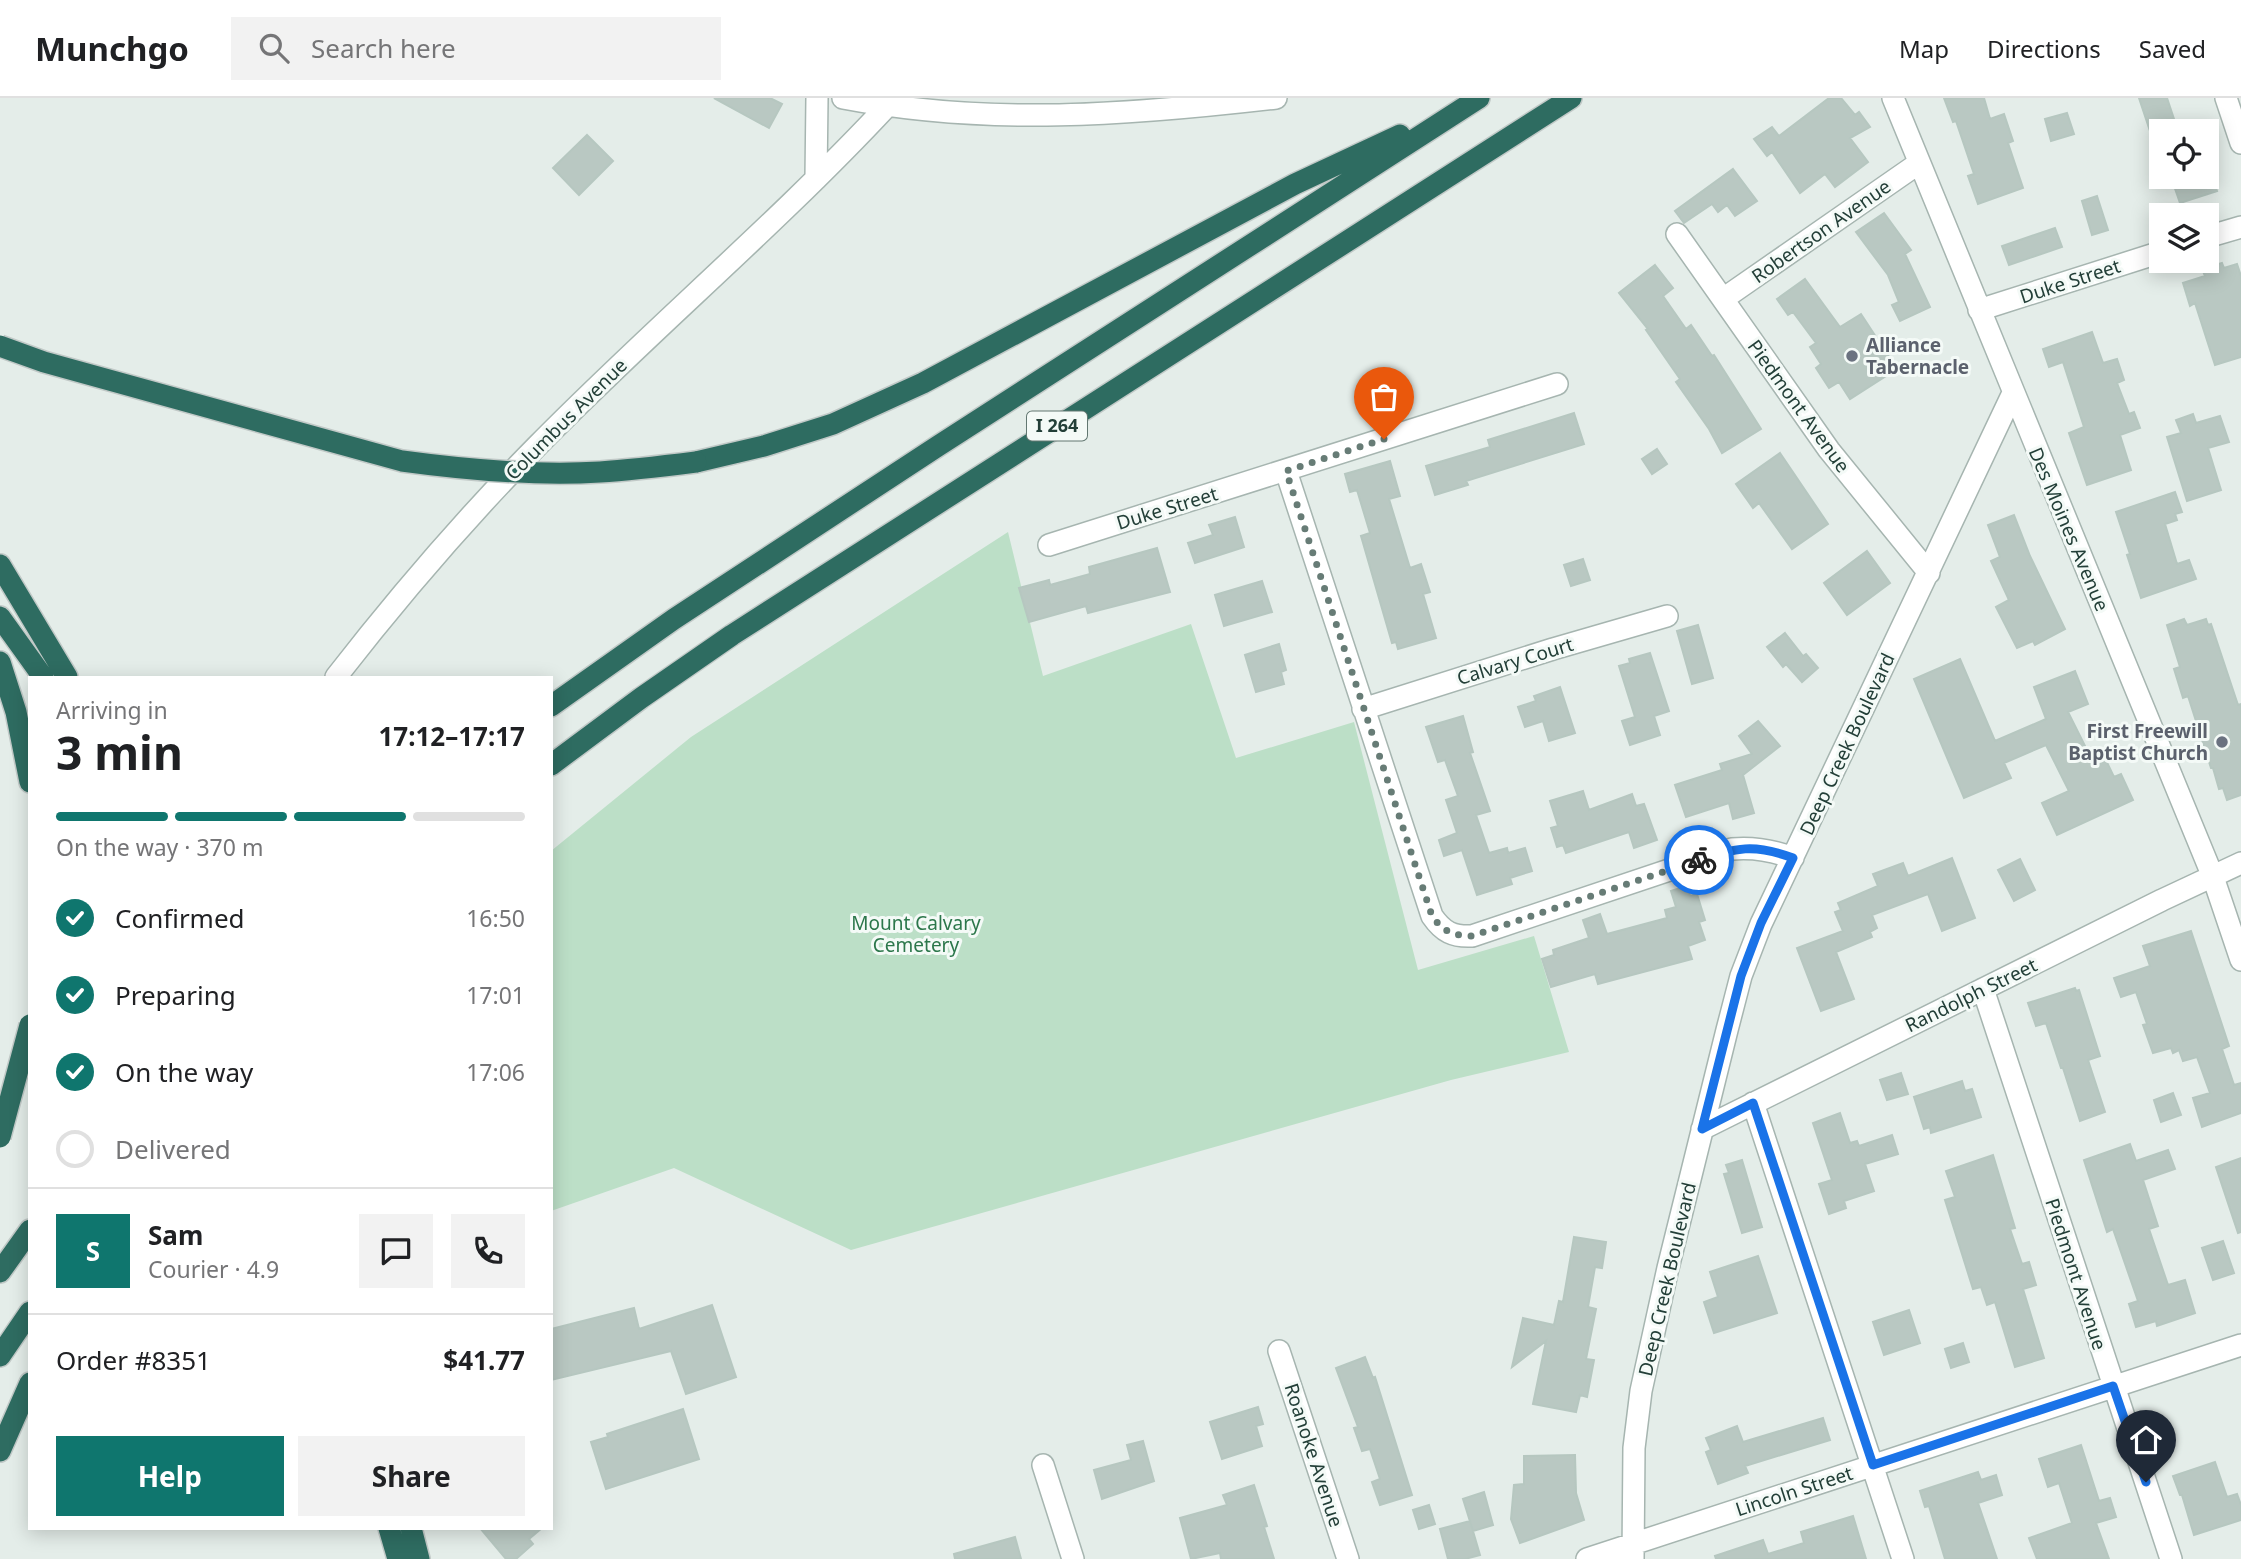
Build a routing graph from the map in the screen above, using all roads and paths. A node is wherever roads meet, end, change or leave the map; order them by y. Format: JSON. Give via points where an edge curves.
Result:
{"nodes":[{"id":1,"x":817,"y":98,"type":"edge"},
{"id":2,"x":843,"y":98,"type":"edge"},
{"id":3,"x":1276,"y":98,"type":"edge"},
{"id":4,"x":1479,"y":98,"type":"edge"},
{"id":5,"x":1571,"y":98,"type":"edge"},
{"id":6,"x":1893,"y":98,"type":"edge"},
{"id":7,"x":2226,"y":98,"type":"edge"},
{"id":8,"x":887,"y":106,"type":"junction"},
{"id":9,"x":1059,"y":107,"type":"edge"},
{"id":10,"x":2241,"y":143,"type":"edge"},
{"id":11,"x":1919,"y":163,"type":"junction"},
{"id":12,"x":816,"y":179,"type":"junction"},
{"id":13,"x":2241,"y":227,"type":"edge"},
{"id":14,"x":2219,"y":233,"type":"edge"},
{"id":15,"x":1677,"y":234,"type":"dead end"},
{"id":16,"x":2149,"y":256,"type":"edge"},
{"id":17,"x":1723,"y":299,"type":"junction"},
{"id":18,"x":1979,"y":310,"type":"junction"},
{"id":19,"x":0,"y":346,"type":"edge"},
{"id":20,"x":1557,"y":384,"type":"dead end"},
{"id":21,"x":2013,"y":393,"type":"junction"},
{"id":22,"x":1286,"y":471,"type":"junction"},
{"id":23,"x":1049,"y":545,"type":"dead end"},
{"id":24,"x":0,"y":565,"type":"edge"},
{"id":25,"x":1929,"y":573,"type":"junction"},
{"id":26,"x":1667,"y":616,"type":"dead end"},
{"id":27,"x":0,"y":617,"type":"edge"},
{"id":28,"x":0,"y":662,"type":"edge"},
{"id":29,"x":42,"y":676,"type":"edge"},
{"id":30,"x":66,"y":676,"type":"edge"},
{"id":31,"x":337,"y":676,"type":"edge"},
{"id":32,"x":553,"y":705,"type":"edge"},
{"id":33,"x":1363,"y":709,"type":"junction"},
{"id":34,"x":553,"y":764,"type":"edge"},
{"id":35,"x":28,"y":772,"type":"edge"},
{"id":36,"x":1793,"y":858,"type":"junction"},
{"id":37,"x":2241,"y":863,"type":"edge"},
{"id":38,"x":2213,"y":877,"type":"junction"},
{"id":39,"x":2241,"y":960,"type":"edge"},
{"id":40,"x":1983,"y":989,"type":"junction"},
{"id":41,"x":28,"y":1032,"type":"edge"},
{"id":42,"x":28,"y":1063,"type":"edge"},
{"id":43,"x":0,"y":1097,"type":"edge"},
{"id":44,"x":1753,"y":1103,"type":"junction"},
{"id":45,"x":1702,"y":1129,"type":"junction"},
{"id":46,"x":0,"y":1137,"type":"edge"},
{"id":47,"x":28,"y":1233,"type":"edge"},
{"id":48,"x":0,"y":1272,"type":"edge"},
{"id":49,"x":28,"y":1315,"type":"edge"},
{"id":50,"x":2241,"y":1345,"type":"edge"},
{"id":51,"x":1279,"y":1351,"type":"dead end"},
{"id":52,"x":0,"y":1356,"type":"edge"},
{"id":53,"x":2113,"y":1386,"type":"junction"},
{"id":54,"x":28,"y":1387,"type":"edge"},
{"id":55,"x":0,"y":1451,"type":"edge"},
{"id":56,"x":1043,"y":1465,"type":"dead end"},
{"id":57,"x":1873,"y":1465,"type":"junction"},
{"id":58,"x":390,"y":1530,"type":"edge"},
{"id":59,"x":412,"y":1530,"type":"edge"},
{"id":60,"x":1633,"y":1552,"type":"edge"},
{"id":61,"x":398,"y":1559,"type":"edge"},
{"id":62,"x":419,"y":1559,"type":"edge"},
{"id":63,"x":1073,"y":1559,"type":"edge"},
{"id":64,"x":1348,"y":1559,"type":"edge"},
{"id":65,"x":1587,"y":1559,"type":"edge"},
{"id":66,"x":1903,"y":1559,"type":"edge"},
{"id":67,"x":2171,"y":1559,"type":"edge"}],
"edges":[{"from":1,"to":12,"type":"street"},
{"from":2,"to":8,"type":"street"},
{"from":3,"to":9,"type":"street","via":[[1173,110]]},
{"from":4,"to":19,"type":"highway","bridge":true,"via":[[1295,184],[900,393],[832,424],[696,463],[521,473],[402,461]]},
{"from":4,"to":32,"type":"highway","number":"I 264","via":[[938,446],[674,619]]},
{"from":5,"to":34,"type":"highway","number":"I 264","via":[[732,635]]},
{"from":6,"to":11,"type":"street","name":"Des Moines Avenue"},
{"from":7,"to":10,"type":"street"},
{"from":8,"to":9,"type":"street","via":[[1006,115]]},
{"from":8,"to":12,"type":"street","name":"Columbus Avenue"},
{"from":11,"to":17,"type":"street","name":"Robertson Avenue"},
{"from":11,"to":18,"type":"street","name":"Des Moines Avenue"},
{"from":12,"to":31,"type":"street","name":"Columbus Avenue","via":[[651,334],[471,514]]},
{"from":13,"to":14,"type":"street"},
{"from":15,"to":17,"type":"street","name":"Piedmont Avenue"},
{"from":16,"to":18,"type":"street","name":"Duke Street"},
{"from":17,"to":25,"type":"street","name":"Piedmont Avenue","via":[[1829,450]]},
{"from":18,"to":21,"type":"street","name":"Des Moines Avenue"},
{"from":20,"to":22,"type":"street","name":"Duke Street"},
{"from":21,"to":25,"type":"street","name":"Deep Creek Boulevard"},
{"from":21,"to":38,"type":"street","name":"Des Moines Avenue"},
{"from":22,"to":23,"type":"street","name":"Duke Street"},
{"from":22,"to":33,"type":"street"},
{"from":24,"to":30,"type":"highway"},
{"from":25,"to":36,"type":"street","name":"Deep Creek Boulevard"},
{"from":26,"to":33,"type":"street","name":"Calvary Court"},
{"from":27,"to":29,"type":"highway"},
{"from":28,"to":35,"type":"highway"},
{"from":33,"to":36,"type":"street","via":[[1432,916],[1450,934],[1472,936],[1732,849],[1772,850]]},
{"from":36,"to":45,"type":"street","name":"Deep Creek Boulevard","via":[[1741,976]]},
{"from":37,"to":38,"type":"street","name":"Randolph Street"},
{"from":38,"to":39,"type":"street","name":"Des Moines Avenue"},
{"from":38,"to":40,"type":"street","name":"Randolph Street"},
{"from":40,"to":44,"type":"street","name":"Randolph Street"},
{"from":40,"to":53,"type":"street","name":"Piedmont Avenue"},
{"from":41,"to":46,"type":"highway","bridge":true},
{"from":42,"to":43,"type":"street"},
{"from":44,"to":45,"type":"street","name":"Randolph Street"},
{"from":44,"to":57,"type":"street"},
{"from":45,"to":60,"type":"street","name":"Deep Creek Boulevard","via":[[1641,1391],[1634,1448]]},
{"from":47,"to":48,"type":"highway"},
{"from":49,"to":52,"type":"highway"},
{"from":50,"to":53,"type":"street","name":"Lincoln Street"},
{"from":51,"to":64,"type":"street","name":"Roanoke Avenue"},
{"from":53,"to":57,"type":"street","name":"Lincoln Street"},
{"from":53,"to":67,"type":"street","name":"Piedmont Avenue"},
{"from":54,"to":55,"type":"highway"},
{"from":56,"to":63,"type":"street"},
{"from":57,"to":60,"type":"street","name":"Lincoln Street"},
{"from":57,"to":66,"type":"street"},
{"from":58,"to":61,"type":"highway"},
{"from":59,"to":62,"type":"highway"},
{"from":60,"to":65,"type":"street","name":"Lincoln Street"}]}
